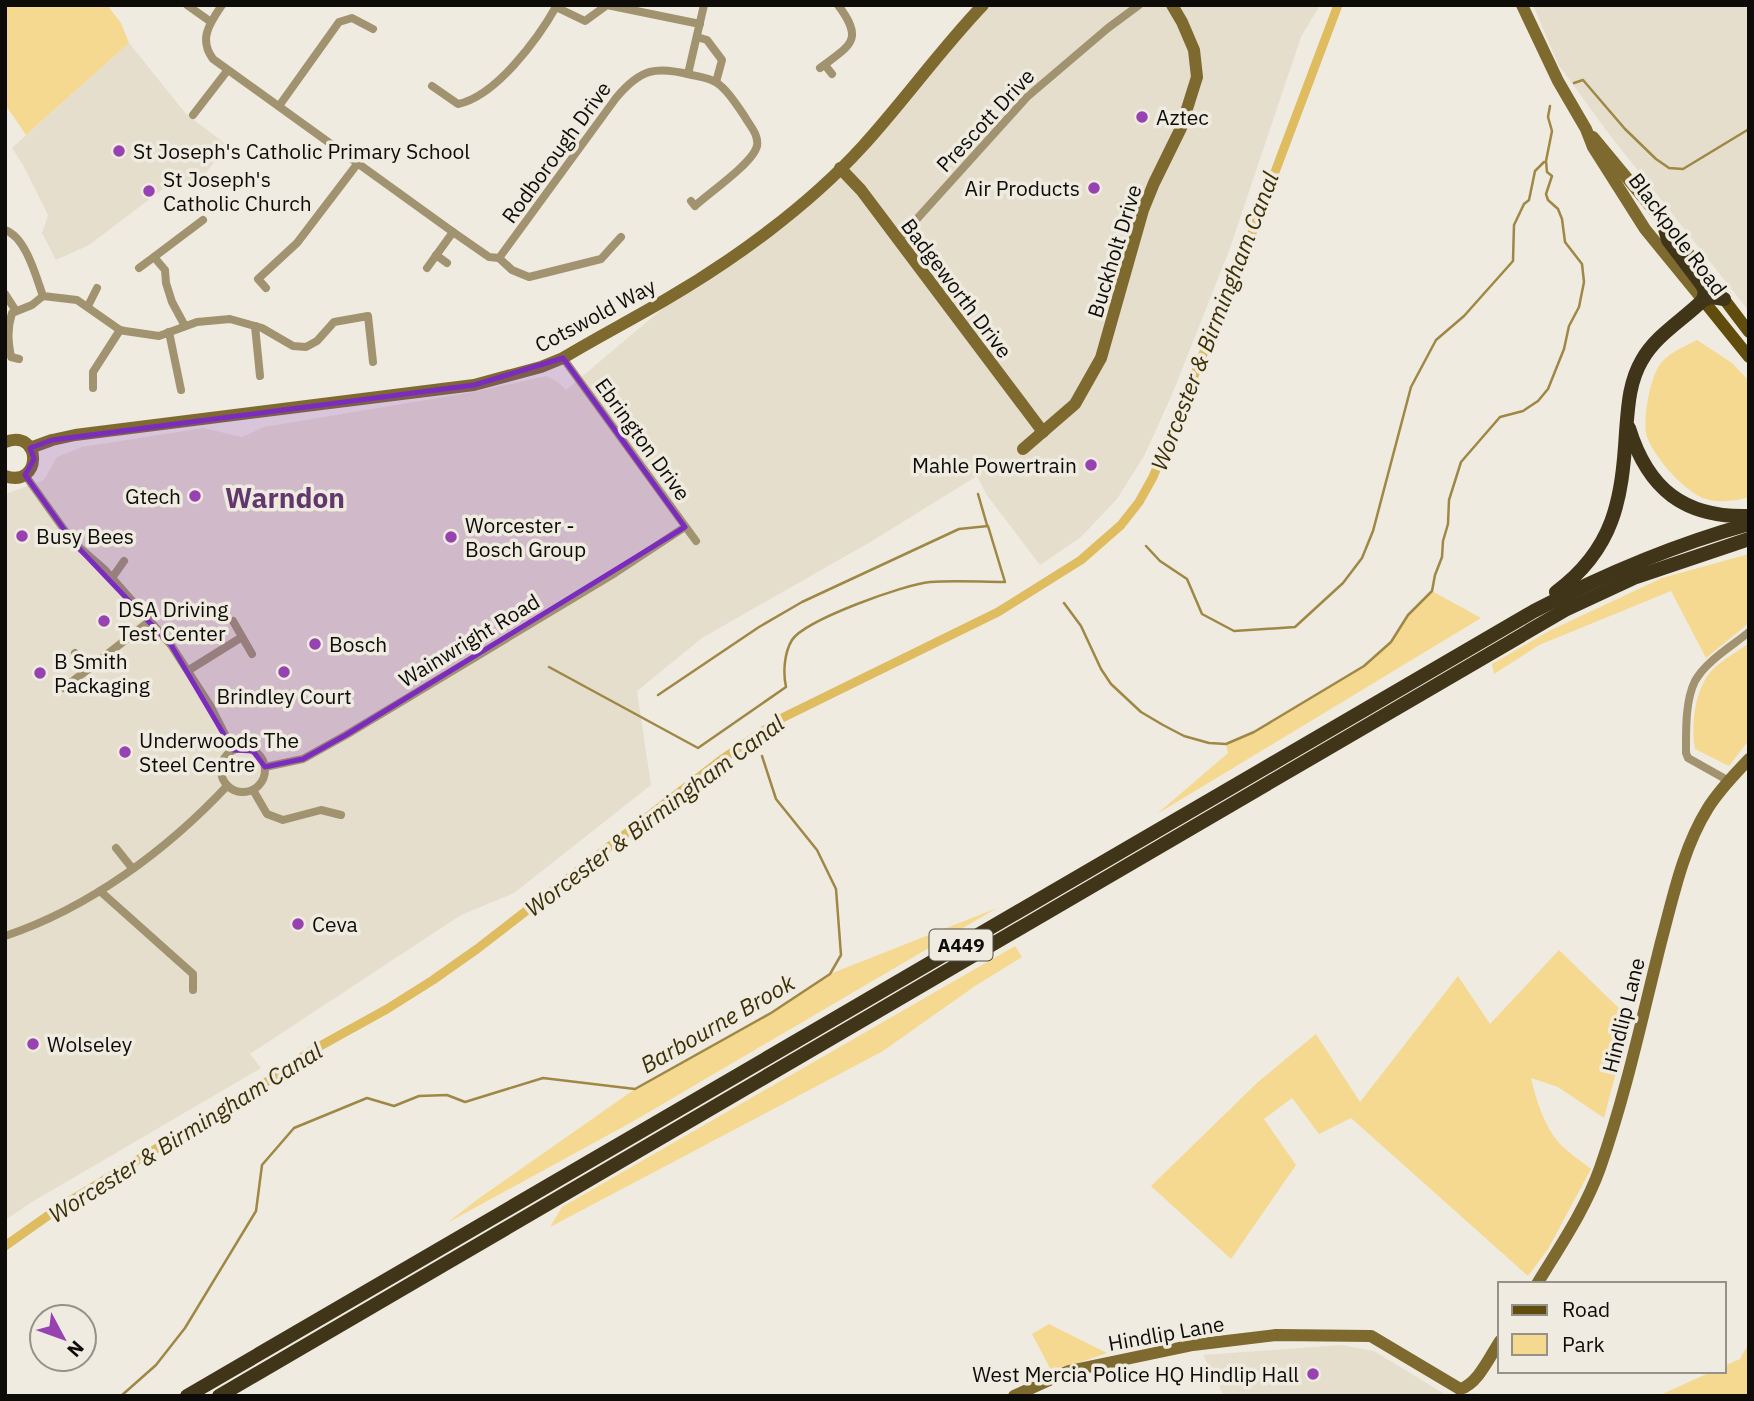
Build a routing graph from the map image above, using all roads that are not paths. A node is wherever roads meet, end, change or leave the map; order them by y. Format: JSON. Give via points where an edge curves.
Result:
{"nodes":[{"id":1,"x":187,"y":5,"type":"edge"},
{"id":2,"x":222,"y":5,"type":"edge"},
{"id":3,"x":704,"y":5,"type":"edge"},
{"id":4,"x":838,"y":5,"type":"edge"},
{"id":5,"x":983,"y":5,"type":"edge"},
{"id":6,"x":1139,"y":5,"type":"edge"},
{"id":7,"x":1172,"y":5,"type":"edge"},
{"id":8,"x":1522,"y":5,"type":"edge"},
{"id":9,"x":557,"y":6,"type":"edge"},
{"id":10,"x":211,"y":22,"type":"junction"},
{"id":11,"x":700,"y":24,"type":"junction"},
{"id":12,"x":373,"y":29,"type":"dead end"},
{"id":13,"x":697,"y":37,"type":"junction"},
{"id":14,"x":227,"y":71,"type":"junction"},
{"id":15,"x":688,"y":74,"type":"junction"},
{"id":16,"x":832,"y":74,"type":"dead end"},
{"id":17,"x":716,"y":82,"type":"junction"},
{"id":18,"x":432,"y":86,"type":"dead end"},
{"id":19,"x":279,"y":106,"type":"junction"},
{"id":20,"x":194,"y":115,"type":"dead end"},
{"id":21,"x":1586,"y":129,"type":"junction"},
{"id":22,"x":358,"y":163,"type":"junction"},
{"id":23,"x":840,"y":168,"type":"junction"},
{"id":24,"x":691,"y":201,"type":"dead end"},
{"id":25,"x":203,"y":220,"type":"dead end"},
{"id":26,"x":1663,"y":222,"type":"junction"},
{"id":27,"x":5,"y":230,"type":"edge"},
{"id":28,"x":453,"y":232,"type":"junction"},
{"id":29,"x":621,"y":237,"type":"dead end"},
{"id":30,"x":897,"y":241,"type":"junction"},
{"id":31,"x":436,"y":255,"type":"junction"},
{"id":32,"x":154,"y":257,"type":"junction"},
{"id":33,"x":499,"y":258,"type":"junction"},
{"id":34,"x":447,"y":263,"type":"dead end"},
{"id":35,"x":139,"y":268,"type":"dead end"},
{"id":36,"x":427,"y":268,"type":"dead end"},
{"id":37,"x":97,"y":288,"type":"dead end"},
{"id":38,"x":266,"y":288,"type":"dead end"},
{"id":39,"x":5,"y":294,"type":"edge"},
{"id":40,"x":43,"y":296,"type":"junction"},
{"id":41,"x":1724,"y":299,"type":"junction"},
{"id":42,"x":1703,"y":300,"type":"junction"},
{"id":43,"x":88,"y":306,"type":"junction"},
{"id":44,"x":16,"y":312,"type":"junction"},
{"id":45,"x":255,"y":326,"type":"junction"},
{"id":46,"x":184,"y":327,"type":"junction"},
{"id":47,"x":120,"y":330,"type":"junction"},
{"id":48,"x":169,"y":332,"type":"junction"},
{"id":49,"x":1749,"y":332,"type":"edge"},
{"id":50,"x":1749,"y":357,"type":"edge"},
{"id":51,"x":563,"y":358,"type":"junction"},
{"id":52,"x":12,"y":360,"type":"edge"},
{"id":53,"x":373,"y":362,"type":"dead end"},
{"id":54,"x":260,"y":376,"type":"dead end"},
{"id":55,"x":93,"y":388,"type":"dead end"},
{"id":56,"x":181,"y":390,"type":"dead end"},
{"id":57,"x":1627,"y":420,"type":"junction"},
{"id":58,"x":1043,"y":432,"type":"junction"},
{"id":59,"x":5,"y":442,"type":"edge"},
{"id":60,"x":30,"y":448,"type":"junction"},
{"id":61,"x":1023,"y":449,"type":"dead end"},
{"id":62,"x":5,"y":475,"type":"edge"},
{"id":63,"x":25,"y":475,"type":"junction"},
{"id":64,"x":1749,"y":516,"type":"edge"},
{"id":65,"x":1749,"y":524,"type":"edge"},
{"id":66,"x":685,"y":527,"type":"junction"},
{"id":67,"x":1749,"y":539,"type":"edge"},
{"id":68,"x":695,"y":541,"type":"dead end"},
{"id":69,"x":124,"y":561,"type":"dead end"},
{"id":70,"x":113,"y":578,"type":"junction"},
{"id":71,"x":1534,"y":611,"type":"junction"},
{"id":72,"x":151,"y":620,"type":"junction"},
{"id":73,"x":233,"y":621,"type":"dead end"},
{"id":74,"x":1749,"y":632,"type":"edge"},
{"id":75,"x":242,"y":637,"type":"junction"},
{"id":76,"x":75,"y":653,"type":"dead end"},
{"id":77,"x":252,"y":654,"type":"dead end"},
{"id":78,"x":87,"y":670,"type":"junction"},
{"id":79,"x":189,"y":670,"type":"junction"},
{"id":80,"x":64,"y":688,"type":"dead end"},
{"id":81,"x":233,"y":750,"type":"junction"},
{"id":82,"x":1749,"y":759,"type":"edge"},
{"id":83,"x":265,"y":767,"type":"junction"},
{"id":84,"x":1729,"y":781,"type":"junction"},
{"id":85,"x":227,"y":786,"type":"junction"},
{"id":86,"x":253,"y":790,"type":"junction"},
{"id":87,"x":341,"y":815,"type":"dead end"},
{"id":88,"x":116,"y":848,"type":"dead end"},
{"id":89,"x":132,"y":868,"type":"junction"},
{"id":90,"x":100,"y":891,"type":"junction"},
{"id":91,"x":5,"y":936,"type":"edge"},
{"id":92,"x":193,"y":990,"type":"dead end"},
{"id":93,"x":1538,"y":1282,"type":"edge"},
{"id":94,"x":1498,"y":1344,"type":"edge"},
{"id":95,"x":187,"y":1396,"type":"edge"},
{"id":96,"x":219,"y":1396,"type":"edge"},
{"id":97,"x":1013,"y":1396,"type":"edge"}],
"edges":[{"from":1,"to":10,"type":"street"},
{"from":2,"to":10,"type":"street"},
{"from":3,"to":11,"type":"street"},
{"from":4,"to":16,"type":"street","via":[[852,25],[851,41],[823,66]]},
{"from":5,"to":23,"type":"street","name":"Cotswold Way"},
{"from":6,"to":30,"type":"street","name":"Prescott Drive","via":[[1027,97]]},
{"from":7,"to":58,"type":"street","name":"Buckholt Drive","via":[[1194,50],[1196,83],[1181,128],[1143,209],[1101,358],[1075,404]]},
{"from":8,"to":21,"type":"street","name":"Blackpole Road"},
{"from":9,"to":11,"type":"street","via":[[585,21],[607,5]]},
{"from":9,"to":18,"type":"street","via":[[529,47],[473,100],[458,104]]},
{"from":10,"to":14,"type":"street","via":[[205,46]]},
{"from":11,"to":13,"type":"street"},
{"from":12,"to":19,"type":"street","via":[[352,18],[339,22]]},
{"from":13,"to":15,"type":"street"},
{"from":13,"to":17,"type":"street","via":[[707,40],[722,60]]},
{"from":14,"to":19,"type":"street"},
{"from":14,"to":20,"type":"street"},
{"from":15,"to":17,"type":"street","name":"Rodborough Drive"},
{"from":15,"to":33,"type":"street","name":"Rodborough Drive","via":[[653,70],[629,82]]},
{"from":17,"to":24,"type":"street","via":[[750,125],[757,149],[695,206]]},
{"from":19,"to":22,"type":"street"},
{"from":21,"to":26,"type":"street","name":"Blackpole Road"},
{"from":21,"to":42,"type":"street","name":"Blackpole Road","via":[[1592,147],[1645,229]]},
{"from":22,"to":28,"type":"street"},
{"from":22,"to":38,"type":"street","via":[[297,243],[258,279]]},
{"from":23,"to":30,"type":"street","name":"Badgeworth Drive"},
{"from":23,"to":51,"type":"street","name":"Cotswold Way","via":[[734,256]]},
{"from":25,"to":32,"type":"street"},
{"from":26,"to":41,"type":"street","name":"Blackpole Road"},
{"from":26,"to":42,"type":"highway","via":[[1668,240],[1702,285]]},
{"from":27,"to":40,"type":"street","via":[[31,259]]},
{"from":28,"to":31,"type":"street"},
{"from":28,"to":33,"type":"street","via":[[489,257]]},
{"from":29,"to":33,"type":"street","via":[[601,259],[529,277]]},
{"from":30,"to":58,"type":"street","name":"Badgeworth Drive"},
{"from":31,"to":34,"type":"street"},
{"from":31,"to":36,"type":"street"},
{"from":32,"to":35,"type":"street"},
{"from":32,"to":46,"type":"street","via":[[165,270]]},
{"from":37,"to":43,"type":"street"},
{"from":39,"to":44,"type":"street"},
{"from":40,"to":43,"type":"street"},
{"from":40,"to":44,"type":"street"},
{"from":41,"to":42,"type":"highway"},
{"from":41,"to":49,"type":"main road","name":"Blackpole Road"},
{"from":42,"to":50,"type":"main road","name":"Blackpole Road"},
{"from":42,"to":57,"type":"highway","via":[[1641,360],[1631,387]]},
{"from":43,"to":47,"type":"street"},
{"from":44,"to":52,"type":"street","via":[[7,330]]},
{"from":45,"to":46,"type":"street","via":[[230,318]]},
{"from":45,"to":53,"type":"street","via":[[293,346],[306,347],[334,322],[368,316]]},
{"from":45,"to":54,"type":"street"},
{"from":46,"to":48,"type":"street"},
{"from":47,"to":48,"type":"street","via":[[159,336]]},
{"from":47,"to":55,"type":"street","via":[[93,372]]},
{"from":48,"to":56,"type":"street"},
{"from":51,"to":60,"type":"street","name":"Cotswold Way","via":[[474,385],[75,435]]},
{"from":51,"to":66,"type":"street","name":"Ebrington Drive"},
{"from":57,"to":64,"type":"highway","via":[[1642,462],[1662,489],[1704,511]]},
{"from":57,"to":71,"type":"highway","via":[[1623,482],[1613,520],[1578,573]]},
{"from":58,"to":61,"type":"street","name":"Buckholt Drive"},
{"from":59,"to":60,"type":"street","via":[[20,440]]},
{"from":60,"to":63,"type":"street","via":[[34,459]]},
{"from":62,"to":63,"type":"street"},
{"from":63,"to":70,"type":"street","via":[[73,542]]},
{"from":65,"to":71,"type":"highway","number":"A449","via":[[1618,569]]},
{"from":66,"to":68,"type":"street","name":"Ebrington Drive"},
{"from":66,"to":83,"type":"street","name":"Wainwright Road","via":[[346,735],[303,758]]},
{"from":67,"to":96,"type":"highway","number":"A449","via":[[1636,577],[1565,610]]},
{"from":69,"to":70,"type":"street"},
{"from":70,"to":72,"type":"street"},
{"from":71,"to":95,"type":"highway","number":"A449"},
{"from":72,"to":78,"type":"street"},
{"from":72,"to":79,"type":"street"},
{"from":73,"to":75,"type":"street"},
{"from":74,"to":84,"type":"street","via":[[1706,667],[1690,694],[1686,753]]},
{"from":75,"to":77,"type":"street"},
{"from":75,"to":79,"type":"street"},
{"from":76,"to":78,"type":"street"},
{"from":78,"to":80,"type":"street"},
{"from":79,"to":81,"type":"street"},
{"from":81,"to":83,"type":"street","via":[[253,751]]},
{"from":81,"to":85,"type":"street","via":[[221,767]]},
{"from":82,"to":84,"type":"street","name":"Hindlip Lane"},
{"from":83,"to":86,"type":"street"},
{"from":84,"to":93,"type":"street","name":"Hindlip Lane","via":[[1709,807],[1683,864],[1600,1168],[1580,1215]]},
{"from":85,"to":86,"type":"street","via":[[239,792]]},
{"from":85,"to":89,"type":"street"},
{"from":86,"to":87,"type":"street","via":[[267,814],[283,820],[321,810]]},
{"from":88,"to":89,"type":"street"},
{"from":89,"to":90,"type":"street"},
{"from":90,"to":91,"type":"street"},
{"from":90,"to":92,"type":"street","via":[[192,974]]},
{"from":94,"to":97,"type":"street","name":"Hindlip Lane","via":[[1474,1380],[1460,1390],[1371,1336],[1288,1335],[1193,1345],[1069,1371]]}]}
